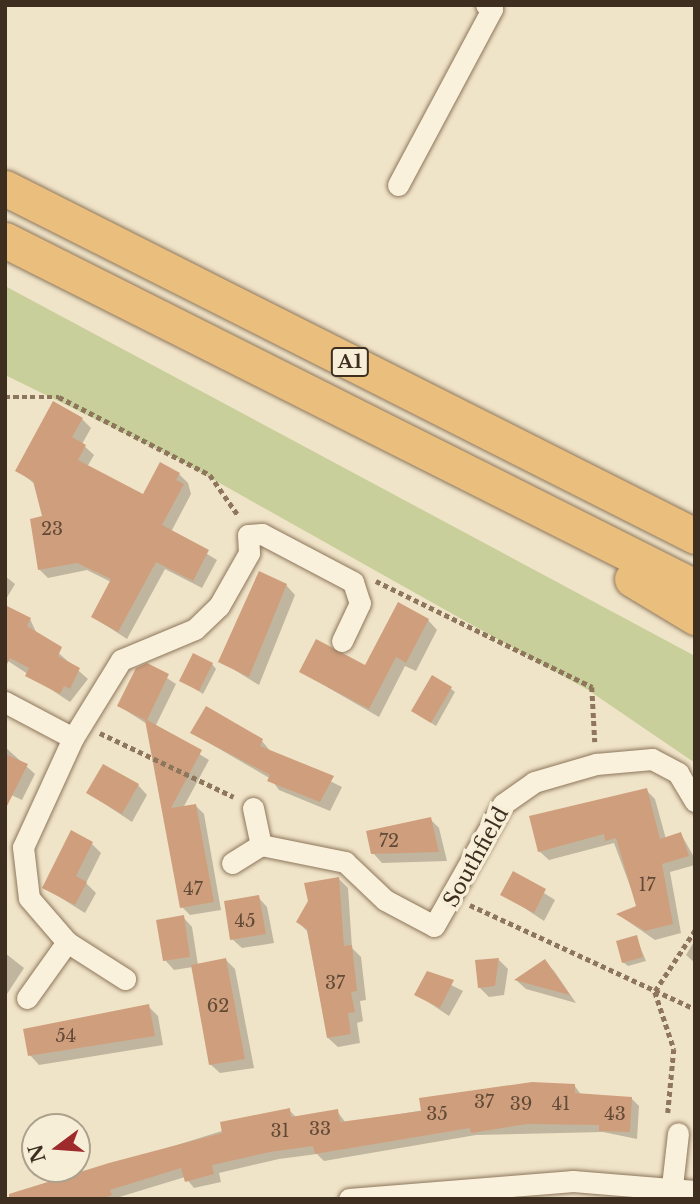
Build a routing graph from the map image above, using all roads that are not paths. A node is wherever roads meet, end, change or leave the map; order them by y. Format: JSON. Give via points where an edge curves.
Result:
{"nodes":[{"id":1,"x":486,"y":5,"type":"edge"},
{"id":2,"x":398,"y":185,"type":"dead end"},
{"id":3,"x":5,"y":188,"type":"edge"},
{"id":4,"x":5,"y":240,"type":"edge"},
{"id":5,"x":470,"y":478,"type":"junction"},
{"id":6,"x":695,"y":536,"type":"edge"},
{"id":7,"x":695,"y":587,"type":"edge"},
{"id":8,"x":695,"y":617,"type":"edge"},
{"id":9,"x":342,"y":641,"type":"dead end"},
{"id":10,"x":5,"y":702,"type":"edge"},
{"id":11,"x":77,"y":731,"type":"junction"},
{"id":12,"x":695,"y":801,"type":"edge"},
{"id":13,"x":253,"y":808,"type":"road end"},
{"id":14,"x":261,"y":845,"type":"junction"},
{"id":15,"x":232,"y":863,"type":"dead end"},
{"id":16,"x":67,"y":942,"type":"junction"},
{"id":17,"x":125,"y":979,"type":"dead end"},
{"id":18,"x":27,"y":998,"type":"dead end"},
{"id":19,"x":678,"y":1133,"type":"road end"},
{"id":20,"x":672,"y":1186,"type":"junction"},
{"id":21,"x":695,"y":1191,"type":"edge"},
{"id":22,"x":349,"y":1199,"type":"edge"}],
"edges":[{"from":1,"to":2,"type":"street","via":[[492,9]]},
{"from":3,"to":6,"type":"highway","number":"A1"},
{"from":4,"to":5,"type":"highway","number":"A1"},
{"from":5,"to":7,"type":"highway","number":"A1"},
{"from":5,"to":8,"type":"highway","number":"A1"},
{"from":9,"to":11,"type":"street","via":[[360,603],[353,582],[262,534],[248,535],[249,553],[219,606],[195,629],[121,660]]},
{"from":10,"to":11,"type":"street"},
{"from":11,"to":16,"type":"street","via":[[23,847],[21,874],[29,898]]},
{"from":12,"to":14,"type":"street","name":"Southfield","via":[[678,773],[652,760],[596,764],[534,782],[503,804],[455,898],[433,926],[385,900],[345,862],[282,854]]},
{"from":13,"to":14,"type":"street"},
{"from":14,"to":15,"type":"street"},
{"from":16,"to":17,"type":"street"},
{"from":16,"to":18,"type":"street"},
{"from":19,"to":20,"type":"street"},
{"from":20,"to":21,"type":"street"},
{"from":20,"to":22,"type":"street","via":[[573,1181]]}]}
